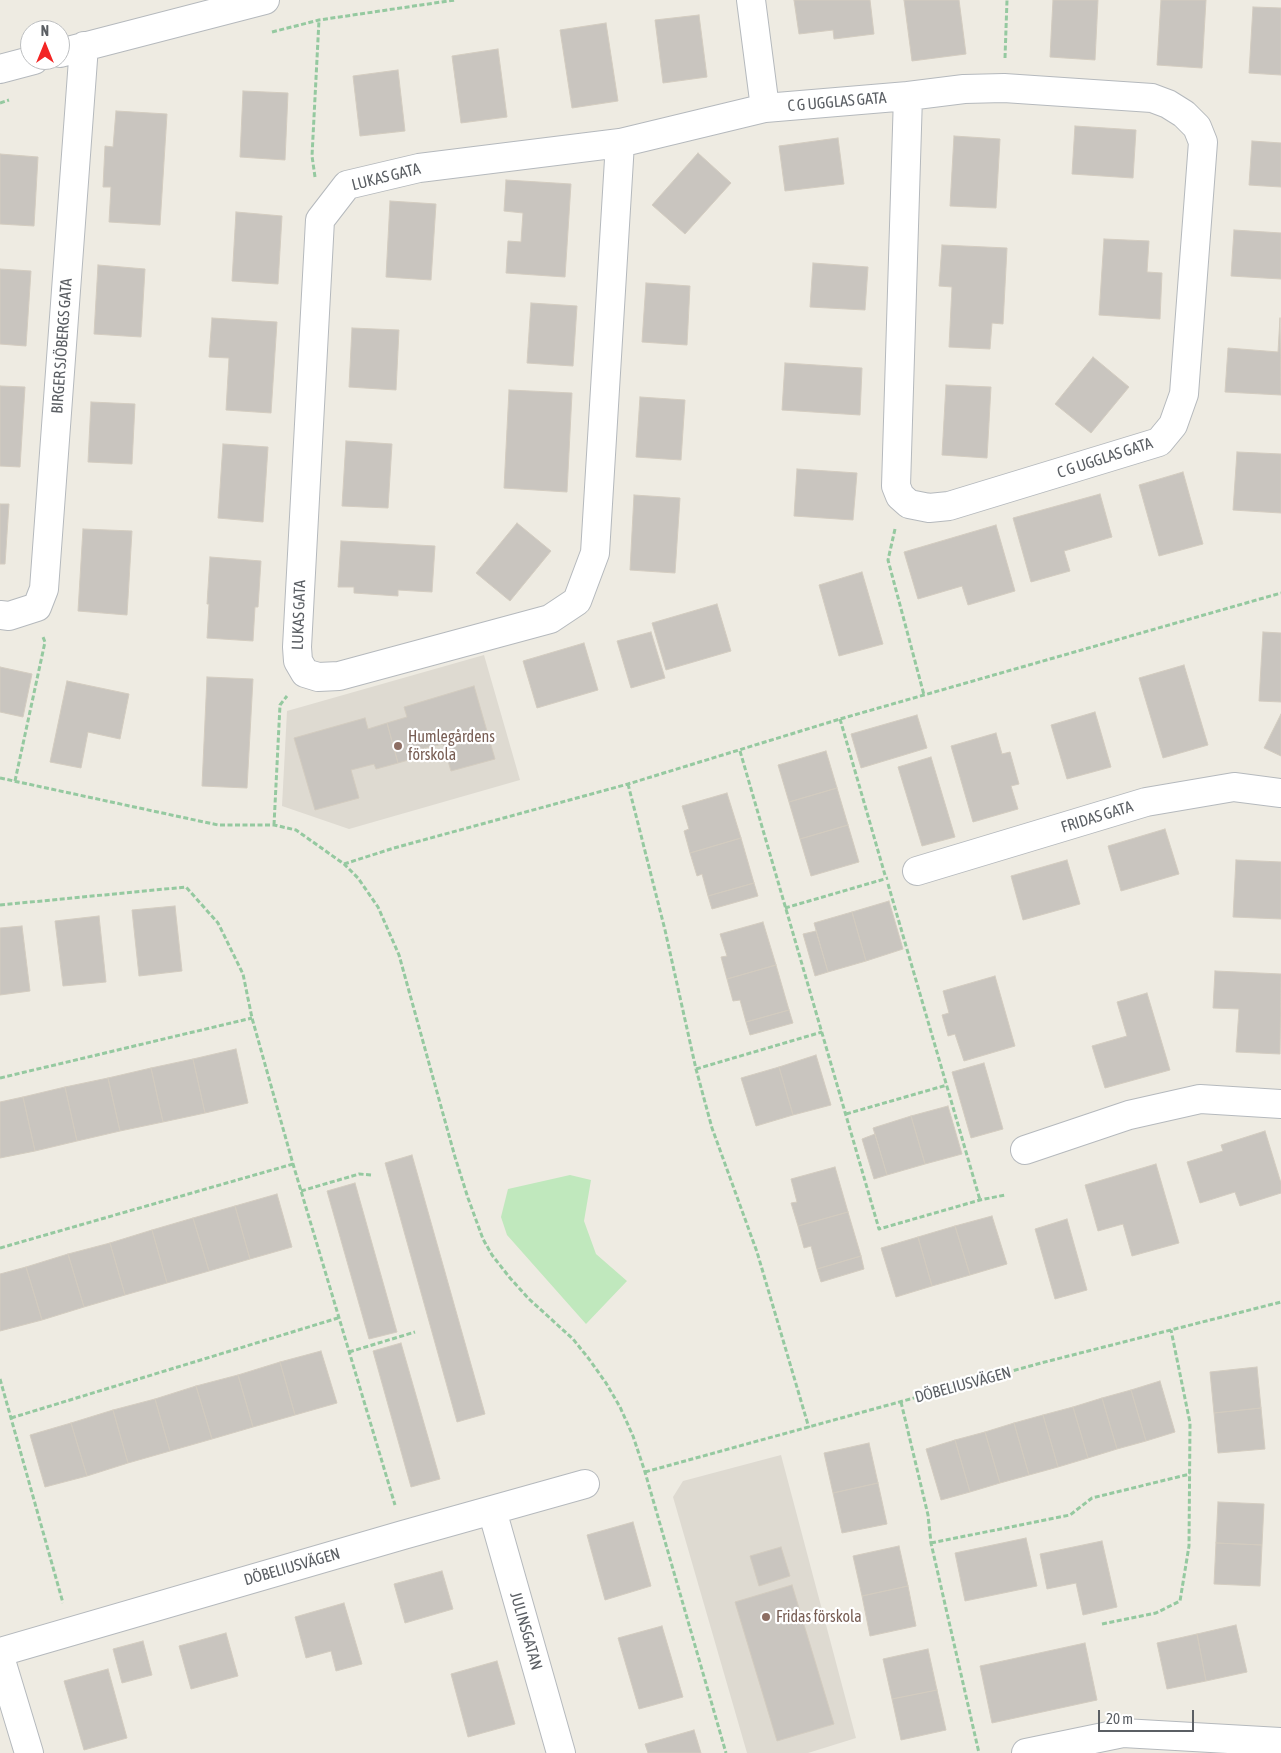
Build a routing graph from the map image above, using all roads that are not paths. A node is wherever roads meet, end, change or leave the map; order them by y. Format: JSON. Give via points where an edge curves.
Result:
{"nodes":[{"id":1,"x":265,"y":0,"type":"edge"},
{"id":2,"x":751,"y":0,"type":"edge"},
{"id":3,"x":72,"y":49,"type":"edge"},
{"id":4,"x":20,"y":64,"type":"edge"},
{"id":5,"x":0,"y":69,"type":"edge"},
{"id":6,"x":908,"y":96,"type":"junction"},
{"id":7,"x":765,"y":108,"type":"junction"},
{"id":8,"x":620,"y":143,"type":"junction"},
{"id":9,"x":0,"y":615,"type":"edge"},
{"id":10,"x":1281,"y":792,"type":"edge"},
{"id":11,"x":917,"y":871,"type":"road end"},
{"id":12,"x":1281,"y":1104,"type":"edge"},
{"id":13,"x":1025,"y":1150,"type":"dead end"},
{"id":14,"x":585,"y":1484,"type":"dead end"},
{"id":15,"x":492,"y":1510,"type":"junction"},
{"id":16,"x":0,"y":1652,"type":"edge"},
{"id":17,"x":0,"y":1657,"type":"edge"},
{"id":18,"x":1281,"y":1742,"type":"edge"},
{"id":19,"x":28,"y":1753,"type":"edge"},
{"id":20,"x":561,"y":1753,"type":"edge"},
{"id":21,"x":1026,"y":1753,"type":"edge"}],
"edges":[{"from":1,"to":3,"type":"street","name":"BIRGER SJÖBERGS GATA"},
{"from":2,"to":7,"type":"street"},
{"from":3,"to":9,"type":"street","name":"BIRGER SJÖBERGS GATA","via":[[44,589],[37,607],[9,616]]},
{"from":4,"to":5,"type":"street"},
{"from":6,"to":6,"type":"street","name":"C G UGGLAS GATA","via":[[1004,88],[1152,98],[1184,114],[1196,127],[1203,142],[1184,394],[1173,425],[1159,442],[949,506],[928,508],[909,504],[900,496],[896,486]]},
{"from":6,"to":7,"type":"street","name":"C G UGGLAS GATA"},
{"from":7,"to":8,"type":"street","name":"LUKAS GATA"},
{"from":8,"to":8,"type":"street","name":"LUKAS GATA","via":[[595,553],[577,601],[550,619],[348,674],[318,677],[305,673],[298,661],[297,647],[320,220],[347,185],[419,168]]},
{"from":10,"to":11,"type":"street","name":"FRIDAS GATA","via":[[1234,787],[1146,802]]},
{"from":12,"to":13,"type":"street","via":[[1200,1099],[1129,1115]]},
{"from":14,"to":15,"type":"street","name":"DÖBELIUSVÄGEN"},
{"from":15,"to":16,"type":"street","name":"DÖBELIUSVÄGEN"},
{"from":15,"to":20,"type":"street","name":"JULINSGATAN"},
{"from":17,"to":19,"type":"street"},
{"from":18,"to":21,"type":"street","via":[[1123,1733]]}]}
